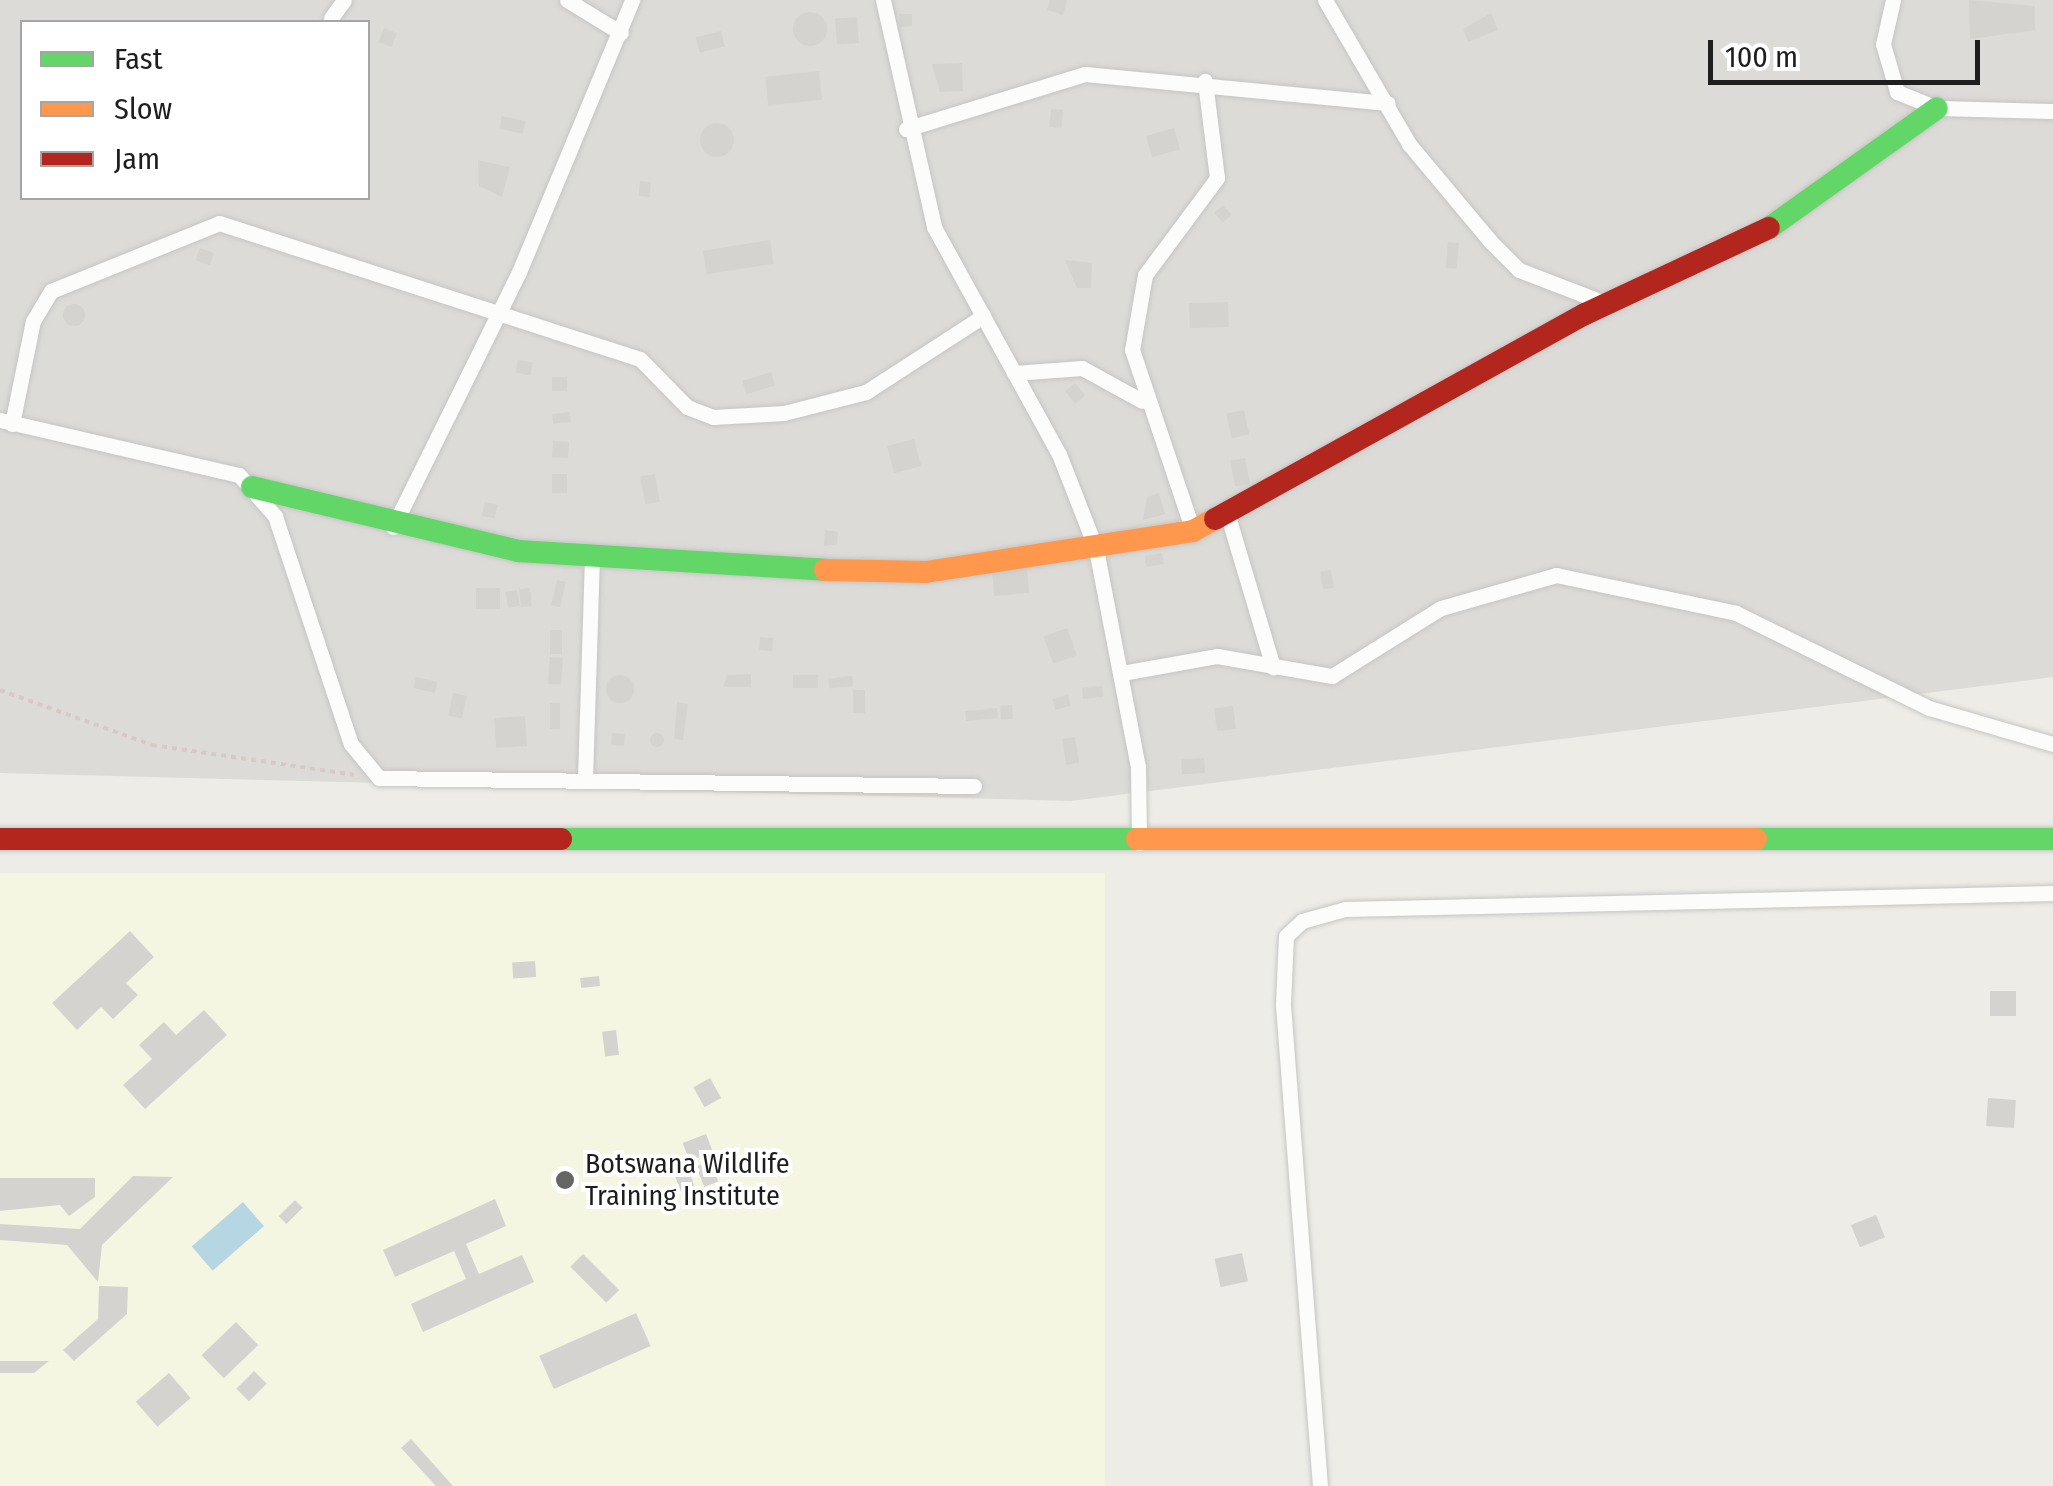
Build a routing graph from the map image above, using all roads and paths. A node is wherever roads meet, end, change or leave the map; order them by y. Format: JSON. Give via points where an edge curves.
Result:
{"nodes":[{"id":1,"x":344,"y":0,"type":"edge"},
{"id":2,"x":566,"y":0,"type":"edge"},
{"id":3,"x":632,"y":0,"type":"edge"},
{"id":4,"x":883,"y":0,"type":"edge"},
{"id":5,"x":1325,"y":0,"type":"edge"},
{"id":6,"x":1894,"y":0,"type":"edge"},
{"id":7,"x":331,"y":18,"type":"dead end"},
{"id":8,"x":621,"y":33,"type":"junction"},
{"id":9,"x":1205,"y":81,"type":"junction"},
{"id":10,"x":1388,"y":103,"type":"junction"},
{"id":11,"x":1937,"y":108,"type":"junction"},
{"id":12,"x":2053,"y":111,"type":"edge"},
{"id":13,"x":906,"y":129,"type":"junction"},
{"id":14,"x":1608,"y":304,"type":"junction"},
{"id":15,"x":495,"y":314,"type":"junction"},
{"id":16,"x":983,"y":316,"type":"junction"},
{"id":17,"x":1014,"y":373,"type":"junction"},
{"id":18,"x":1142,"y":401,"type":"junction"},
{"id":19,"x":6,"y":422,"type":"edge"},
{"id":20,"x":252,"y":487,"type":"junction"},
{"id":21,"x":1228,"y":516,"type":"junction"},
{"id":22,"x":392,"y":527,"type":"junction"},
{"id":23,"x":1193,"y":531,"type":"junction"},
{"id":24,"x":1096,"y":549,"type":"junction"},
{"id":25,"x":592,"y":555,"type":"junction"},
{"id":26,"x":1273,"y":667,"type":"junction"},
{"id":27,"x":1122,"y":673,"type":"junction"},
{"id":28,"x":0,"y":690,"type":"edge"},
{"id":29,"x":2053,"y":744,"type":"edge"},
{"id":30,"x":378,"y":778,"type":"junction"},
{"id":31,"x":585,"y":779,"type":"junction"},
{"id":32,"x":974,"y":786,"type":"dead end"},
{"id":33,"x":0,"y":839,"type":"edge"},
{"id":34,"x":2053,"y":839,"type":"edge"},
{"id":35,"x":1139,"y":843,"type":"junction"},
{"id":36,"x":2053,"y":893,"type":"edge"},
{"id":37,"x":1320,"y":1486,"type":"edge"}],
"edges":[{"from":1,"to":7,"type":"street"},
{"from":2,"to":8,"type":"street"},
{"from":3,"to":8,"type":"street"},
{"from":4,"to":13,"type":"street"},
{"from":5,"to":10,"type":"street"},
{"from":6,"to":11,"type":"street","via":[[1885,68],[1897,92]]},
{"from":8,"to":15,"type":"street"},
{"from":9,"to":10,"type":"street"},
{"from":9,"to":13,"type":"street","via":[[1134,73],[1044,80]]},
{"from":9,"to":18,"type":"street","via":[[1217,178],[1145,275],[1132,350]]},
{"from":10,"to":14,"type":"street","via":[[1439,184],[1520,270]]},
{"from":11,"to":12,"type":"street"},
{"from":11,"to":14,"type":"street","via":[[1889,134],[1780,223]]},
{"from":13,"to":16,"type":"street","via":[[934,227]]},
{"from":14,"to":21,"type":"street"},
{"from":15,"to":16,"type":"street","via":[[640,359],[687,408],[713,417],[784,413],[866,392]]},
{"from":15,"to":19,"type":"street","via":[[249,228],[194,226],[51,291],[34,320]]},
{"from":15,"to":22,"type":"street"},
{"from":16,"to":17,"type":"street"},
{"from":17,"to":18,"type":"street","via":[[1082,368]]},
{"from":17,"to":24,"type":"street"},
{"from":18,"to":23,"type":"street"},
{"from":19,"to":20,"type":"street","via":[[221,467]]},
{"from":20,"to":22,"type":"street"},
{"from":20,"to":30,"type":"street","via":[[282,532],[351,744]]},
{"from":21,"to":23,"type":"street"},
{"from":21,"to":26,"type":"street"},
{"from":22,"to":25,"type":"street"},
{"from":23,"to":24,"type":"street"},
{"from":24,"to":25,"type":"street","via":[[905,573]]},
{"from":24,"to":27,"type":"street"},
{"from":25,"to":31,"type":"street"},
{"from":26,"to":27,"type":"street","via":[[1217,656]]},
{"from":26,"to":29,"type":"street","via":[[1332,676],[1466,598],[1582,577],[1736,613],[1929,708]]},
{"from":27,"to":35,"type":"street"},
{"from":28,"to":30,"type":"path","via":[[169,749]]},
{"from":30,"to":31,"type":"street"},
{"from":31,"to":32,"type":"street"},
{"from":33,"to":35,"type":"street"},
{"from":34,"to":35,"type":"street"},
{"from":36,"to":37,"type":"street","via":[[1345,909],[1302,921],[1282,950],[1283,1004]]}]}
